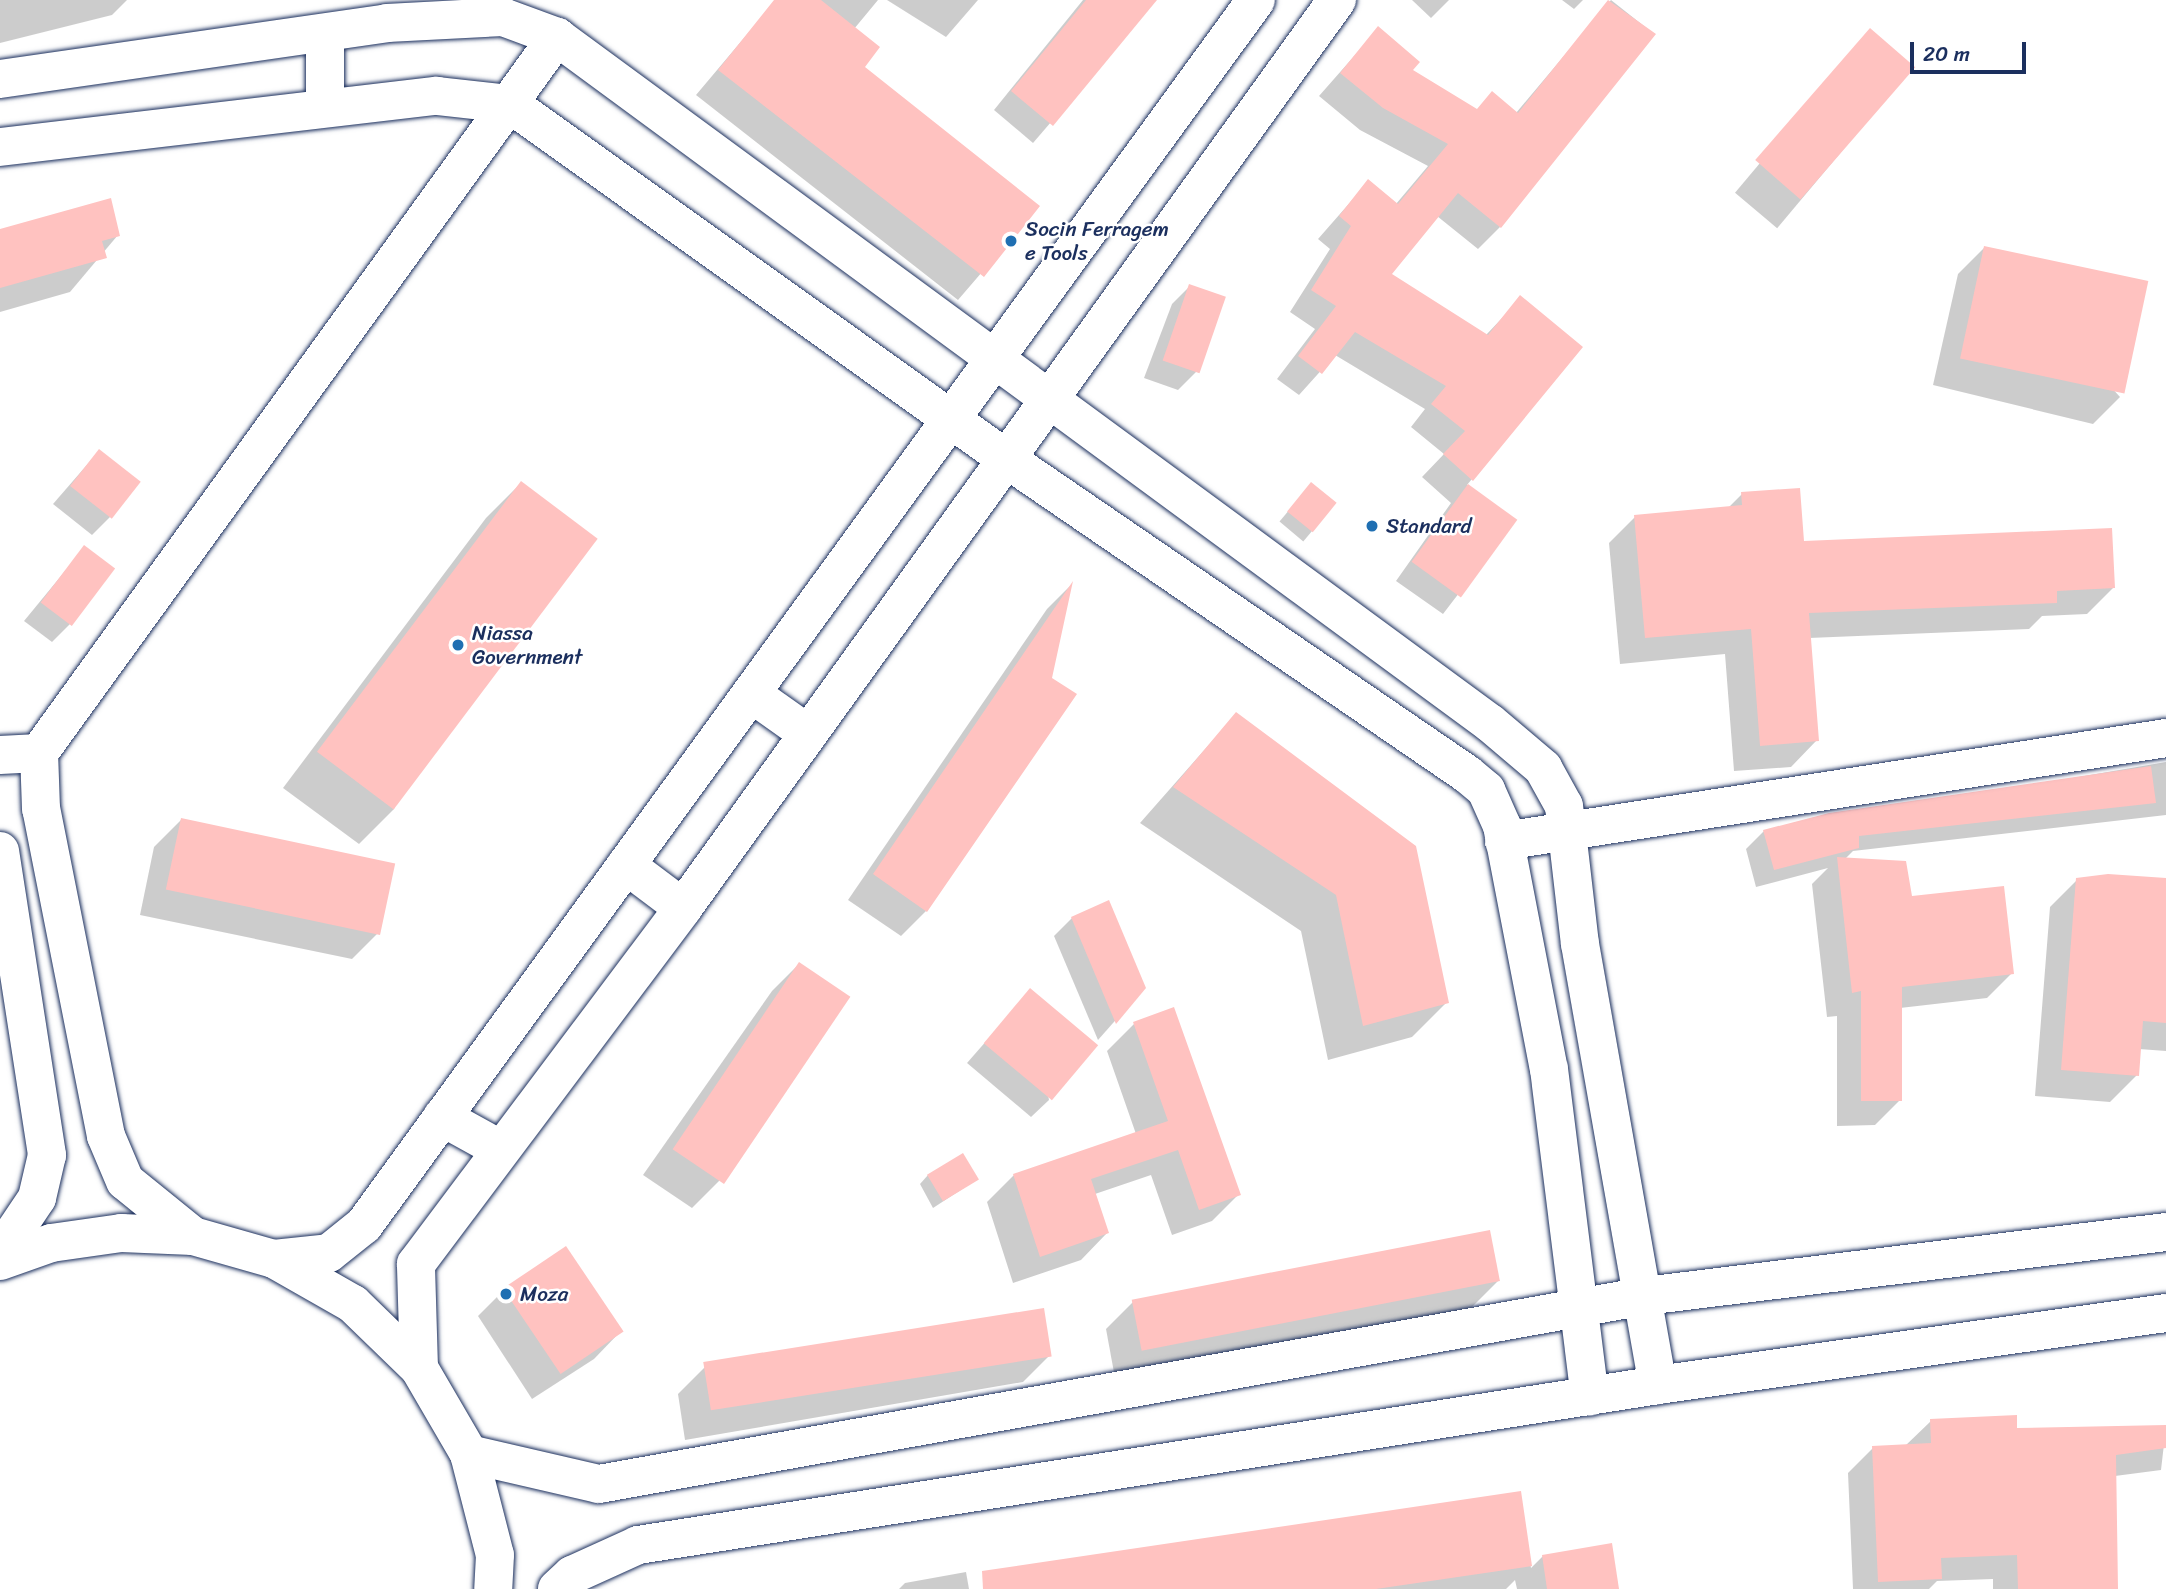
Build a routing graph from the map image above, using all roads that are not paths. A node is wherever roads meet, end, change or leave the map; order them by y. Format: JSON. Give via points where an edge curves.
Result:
{"nodes":[{"id":1,"x":1256,"y":0,"type":"edge"},
{"id":2,"x":1337,"y":0,"type":"edge"},
{"id":3,"x":324,"y":33,"type":"junction"},
{"id":4,"x":557,"y":37,"type":"junction"},
{"id":5,"x":0,"y":79,"type":"edge"},
{"id":6,"x":510,"y":104,"type":"junction"},
{"id":7,"x":325,"y":106,"type":"junction"},
{"id":8,"x":0,"y":147,"type":"edge"},
{"id":9,"x":994,"y":361,"type":"junction"},
{"id":10,"x":1049,"y":404,"type":"junction"},
{"id":11,"x":953,"y":418,"type":"junction"},
{"id":12,"x":1008,"y":460,"type":"junction"},
{"id":13,"x":751,"y":694,"type":"junction"},
{"id":14,"x":808,"y":734,"type":"junction"},
{"id":15,"x":2166,"y":738,"type":"edge"},
{"id":16,"x":39,"y":753,"type":"junction"},
{"id":17,"x":0,"y":755,"type":"edge"},
{"id":18,"x":1566,"y":831,"type":"junction"},
{"id":19,"x":1504,"y":841,"type":"junction"},
{"id":20,"x":0,"y":851,"type":"edge"},
{"id":21,"x":626,"y":865,"type":"junction"},
{"id":22,"x":683,"y":908,"type":"junction"},
{"id":23,"x":88,"y":1038,"type":"junction"},
{"id":24,"x":32,"y":1055,"type":"junction"},
{"id":25,"x":442,"y":1117,"type":"junction"},
{"id":26,"x":498,"y":1148,"type":"junction"},
{"id":27,"x":2166,"y":1232,"type":"edge"},
{"id":28,"x":193,"y":1237,"type":"junction"},
{"id":29,"x":0,"y":1253,"type":"edge"},
{"id":30,"x":274,"y":1259,"type":"junction"},
{"id":31,"x":0,"y":1261,"type":"edge"},
{"id":32,"x":1646,"y":1296,"type":"junction"},
{"id":33,"x":1581,"y":1310,"type":"junction"},
{"id":34,"x":2166,"y":1313,"type":"edge"},
{"id":35,"x":419,"y":1368,"type":"junction"},
{"id":36,"x":1658,"y":1385,"type":"junction"},
{"id":37,"x":1590,"y":1396,"type":"junction"},
{"id":38,"x":469,"y":1454,"type":"junction"},
{"id":39,"x":493,"y":1589,"type":"edge"},
{"id":40,"x":557,"y":1589,"type":"edge"}],
"edges":[{"from":1,"to":9,"type":"street"},
{"from":2,"to":10,"type":"street"},
{"from":3,"to":4,"type":"street","via":[[503,17]]},
{"from":3,"to":5,"type":"street"},
{"from":3,"to":7,"type":"street"},
{"from":4,"to":6,"type":"street"},
{"from":4,"to":9,"type":"street"},
{"from":6,"to":7,"type":"street","via":[[437,96]]},
{"from":6,"to":11,"type":"street"},
{"from":6,"to":16,"type":"street"},
{"from":7,"to":8,"type":"street"},
{"from":9,"to":10,"type":"street"},
{"from":9,"to":11,"type":"street"},
{"from":10,"to":12,"type":"street"},
{"from":10,"to":18,"type":"street","via":[[1520,748],[1557,785]]},
{"from":11,"to":12,"type":"street"},
{"from":11,"to":13,"type":"street"},
{"from":12,"to":14,"type":"street"},
{"from":12,"to":19,"type":"street","via":[[1467,774],[1496,806]]},
{"from":13,"to":14,"type":"street"},
{"from":13,"to":21,"type":"street"},
{"from":14,"to":22,"type":"street"},
{"from":15,"to":18,"type":"street"},
{"from":16,"to":17,"type":"street"},
{"from":16,"to":23,"type":"street","via":[[41,809]]},
{"from":18,"to":19,"type":"street"},
{"from":18,"to":32,"type":"street","via":[[1580,944]]},
{"from":19,"to":33,"type":"street","via":[[1549,1069]]},
{"from":20,"to":24,"type":"street"},
{"from":21,"to":22,"type":"street"},
{"from":21,"to":25,"type":"street"},
{"from":22,"to":26,"type":"street"},
{"from":23,"to":24,"type":"street"},
{"from":23,"to":28,"type":"street","via":[[106,1136],[125,1181]]},
{"from":24,"to":29,"type":"street","via":[[47,1155],[37,1198]]},
{"from":25,"to":26,"type":"street"},
{"from":25,"to":30,"type":"street","via":[[364,1225],[329,1253]]},
{"from":26,"to":35,"type":"street","via":[[416,1264]]},
{"from":27,"to":32,"type":"street"},
{"from":28,"to":30,"type":"street"},
{"from":28,"to":31,"type":"street","via":[[121,1233],[51,1243]]},
{"from":30,"to":35,"type":"street","via":[[353,1304]]},
{"from":32,"to":33,"type":"street"},
{"from":32,"to":36,"type":"street"},
{"from":33,"to":37,"type":"street"},
{"from":33,"to":38,"type":"street","via":[[599,1484]]},
{"from":34,"to":36,"type":"street"},
{"from":35,"to":38,"type":"street"},
{"from":36,"to":37,"type":"street"},
{"from":37,"to":40,"type":"street","via":[[638,1545]]},
{"from":38,"to":39,"type":"street","via":[[495,1555]]}]}
